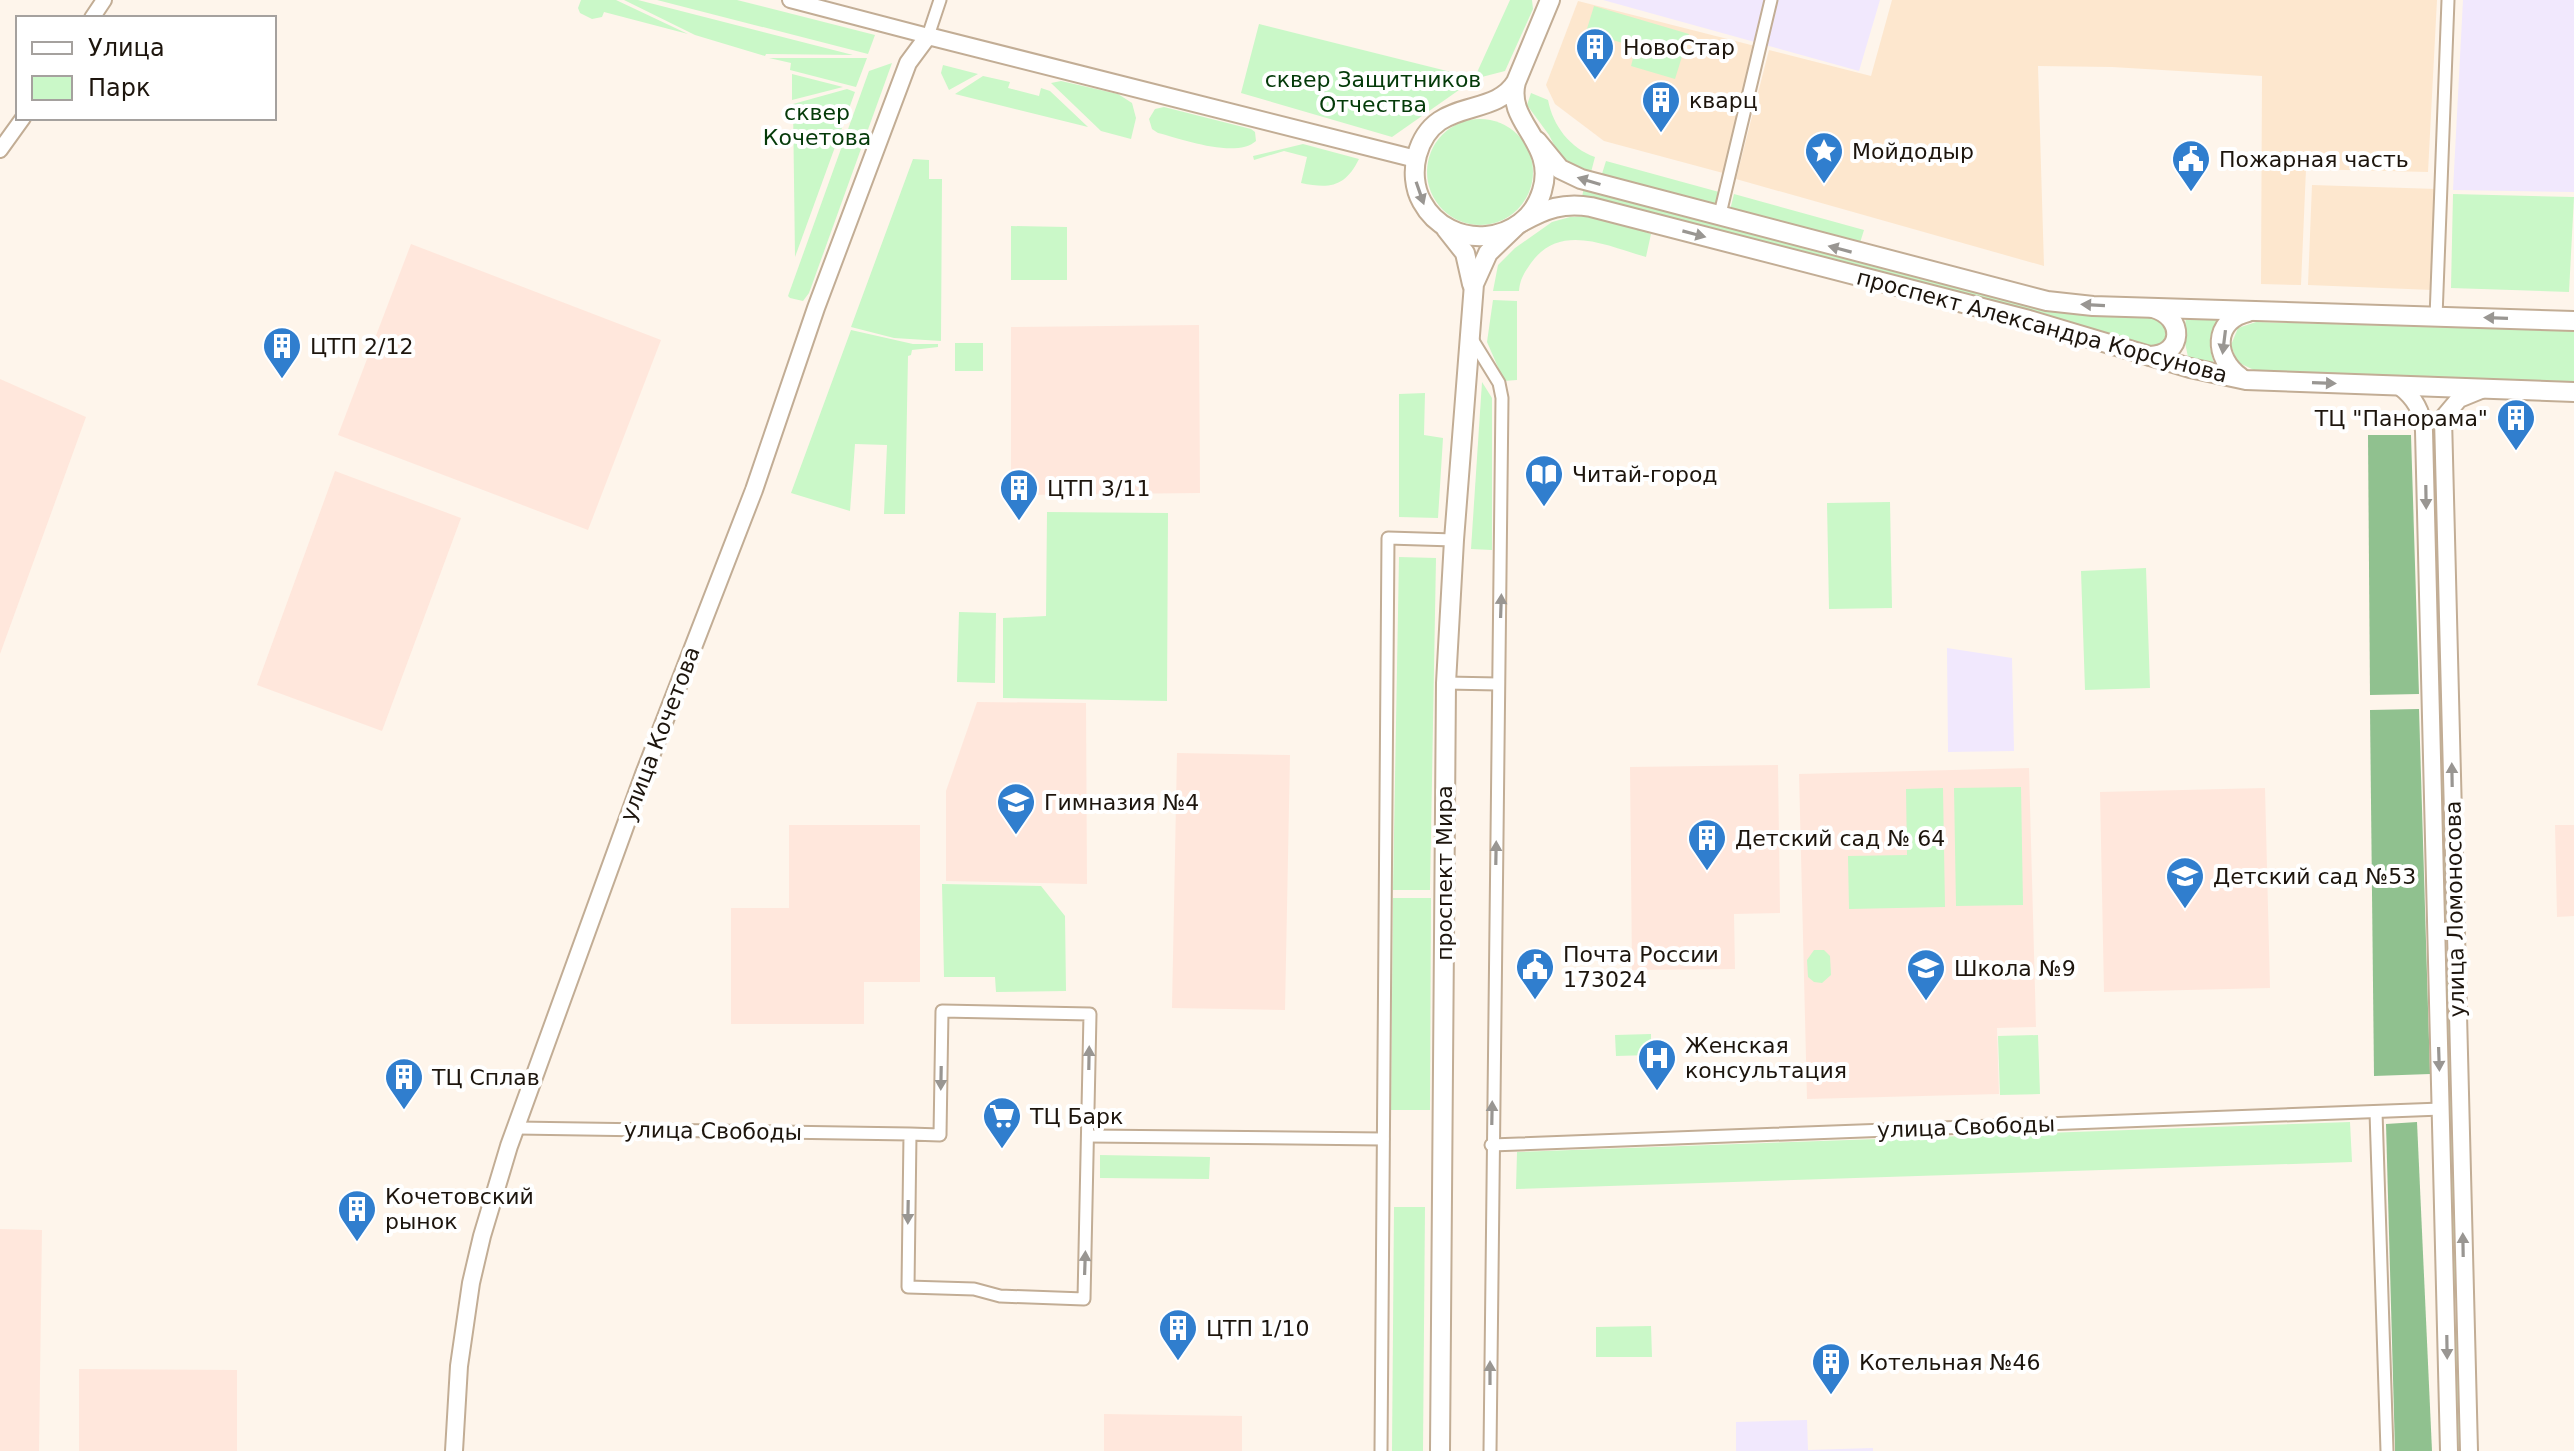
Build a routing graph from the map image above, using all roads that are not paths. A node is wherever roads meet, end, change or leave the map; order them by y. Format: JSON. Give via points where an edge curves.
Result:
{"nodes":[{"id":1,"x":790,"y":0,"type":"edge"},
{"id":2,"x":940,"y":0,"type":"edge"},
{"id":3,"x":1550,"y":0,"type":"edge"},
{"id":4,"x":1771,"y":0,"type":"edge"},
{"id":5,"x":2448,"y":0,"type":"edge"},
{"id":6,"x":928,"y":36,"type":"junction"},
{"id":7,"x":1516,"y":82,"type":"junction"},
{"id":8,"x":1460,"y":110,"type":"junction"},
{"id":9,"x":22,"y":120,"type":"edge"},
{"id":10,"x":1533,"y":136,"type":"junction"},
{"id":11,"x":0,"y":150,"type":"edge"},
{"id":12,"x":1416,"y":159,"type":"junction"},
{"id":13,"x":1719,"y":218,"type":"junction"},
{"id":14,"x":1438,"y":222,"type":"junction"},
{"id":15,"x":1518,"y":224,"type":"junction"},
{"id":16,"x":1472,"y":297,"type":"junction"},
{"id":17,"x":2145,"y":307,"type":"junction"},
{"id":18,"x":2255,"y":311,"type":"junction"},
{"id":19,"x":2436,"y":317,"type":"junction"},
{"id":20,"x":2574,"y":321,"type":"edge"},
{"id":21,"x":1469,"y":334,"type":"junction"},
{"id":22,"x":2150,"y":356,"type":"junction"},
{"id":23,"x":2246,"y":380,"type":"junction"},
{"id":24,"x":2399,"y":386,"type":"junction"},
{"id":25,"x":2482,"y":389,"type":"junction"},
{"id":26,"x":2574,"y":392,"type":"edge"},
{"id":27,"x":2443,"y":418,"type":"junction"},
{"id":28,"x":2423,"y":419,"type":"junction"},
{"id":29,"x":1454,"y":540,"type":"junction"},
{"id":30,"x":1446,"y":683,"type":"junction"},
{"id":31,"x":1498,"y":684,"type":"junction"},
{"id":32,"x":2456,"y":952,"type":"junction"},
{"id":33,"x":2437,"y":953,"type":"junction"},
{"id":34,"x":2441,"y":1109,"type":"junction"},
{"id":35,"x":2376,"y":1112,"type":"junction"},
{"id":36,"x":517,"y":1128,"type":"junction"},
{"id":37,"x":910,"y":1134,"type":"junction"},
{"id":38,"x":1088,"y":1136,"type":"junction"},
{"id":39,"x":1383,"y":1139,"type":"junction"},
{"id":40,"x":1491,"y":1145,"type":"junction"},
{"id":41,"x":2446,"y":1312,"type":"junction"},
{"id":42,"x":2465,"y":1312,"type":"junction"},
{"id":43,"x":454,"y":1451,"type":"edge"},
{"id":44,"x":1381,"y":1451,"type":"edge"},
{"id":45,"x":1440,"y":1451,"type":"edge"},
{"id":46,"x":1490,"y":1451,"type":"edge"},
{"id":47,"x":2387,"y":1451,"type":"edge"},
{"id":48,"x":2449,"y":1451,"type":"edge"},
{"id":49,"x":2469,"y":1451,"type":"edge"}],
"edges":[{"from":1,"to":6,"type":"street"},
{"from":2,"to":6,"type":"street"},
{"from":3,"to":7,"type":"main road"},
{"from":4,"to":13,"type":"street"},
{"from":5,"to":19,"type":"street"},
{"from":6,"to":12,"type":"main road"},
{"from":6,"to":36,"type":"main road","name":"улица Кочетова","via":[[908,63],[895,94]]},
{"from":7,"to":8,"type":"main road","via":[[1503,97]]},
{"from":7,"to":10,"type":"main road","via":[[1516,107]]},
{"from":8,"to":10,"type":"main road","via":[[1473,107],[1510,114]]},
{"from":8,"to":12,"type":"main road","via":[[1431,128]]},
{"from":9,"to":11,"type":"street"},
{"from":13,"to":10,"type":"main road","name":"проспект Александра Корсунова","one_way":true,"via":[[1567,174]]},
{"from":10,"to":15,"type":"main road","via":[[1545,178],[1537,202]]},
{"from":12,"to":14,"type":"main road","one_way":true,"via":[[1418,194]]},
{"from":17,"to":13,"type":"main road","name":"проспект Александра Корсунова","one_way":true,"via":[[2035,299]]},
{"from":14,"to":15,"type":"main road","via":[[1458,234],[1481,237]]},
{"from":14,"to":16,"type":"main road","name":"проспект Мира","via":[[1465,253]]},
{"from":15,"to":16,"type":"main road","name":"проспект Мира","via":[[1488,253]]},
{"from":15,"to":22,"type":"main road","name":"проспект Александра Корсунова","one_way":true,"via":[[1560,206],[1591,207]]},
{"from":16,"to":21,"type":"main road","name":"проспект Мира"},
{"from":17,"to":18,"type":"main road","name":"проспект Александра Корсунова"},
{"from":17,"to":22,"type":"main road","via":[[2167,313],[2176,327],[2167,352]]},
{"from":18,"to":19,"type":"main road","name":"проспект Александра Корсунова"},
{"from":18,"to":23,"type":"main road","one_way":true,"via":[[2231,321],[2220,345],[2229,370]]},
{"from":20,"to":19,"type":"main road","name":"проспект Александра Корсунова","one_way":true},
{"from":21,"to":29,"type":"main road","name":"проспект Мира"},
{"from":31,"to":21,"type":"street","one_way":true,"via":[[1502,398],[1499,383]]},
{"from":22,"to":23,"type":"main road","name":"проспект Александра Корсунова"},
{"from":23,"to":24,"type":"main road","name":"проспект Александра Корсунова","one_way":true},
{"from":24,"to":25,"type":"main road","name":"проспект Александра Корсунова"},
{"from":24,"to":28,"type":"main road","via":[[2415,401]]},
{"from":25,"to":26,"type":"main road","name":"проспект Александра Корсунова"},
{"from":25,"to":27,"type":"main road","via":[[2459,399]]},
{"from":27,"to":28,"type":"main road","via":[[2431,411]]},
{"from":32,"to":27,"type":"main road","name":"улица Ломоносова","one_way":true},
{"from":28,"to":33,"type":"main road","name":"улица Ломоносова","one_way":true},
{"from":29,"to":30,"type":"main road","name":"проспект Мира"},
{"from":29,"to":39,"type":"street","via":[[1388,538]]},
{"from":30,"to":31,"type":"street"},
{"from":30,"to":45,"type":"main road","name":"проспект Мира"},
{"from":40,"to":31,"type":"street","one_way":true},
{"from":32,"to":33,"type":"main road"},
{"from":42,"to":32,"type":"main road","name":"улица Ломоносова","one_way":true},
{"from":33,"to":34,"type":"main road","name":"улица Ломоносова","one_way":true},
{"from":34,"to":35,"type":"street","name":"улица Свободы"},
{"from":34,"to":41,"type":"main road","name":"улица Ломоносова"},
{"from":35,"to":40,"type":"street","name":"улица Свободы"},
{"from":35,"to":47,"type":"street"},
{"from":36,"to":37,"type":"street","name":"улица Свободы"},
{"from":36,"to":43,"type":"main road","name":"улица Кочетова","via":[[471,1283]]},
{"from":38,"to":37,"type":"street","name":"улица Свободы","one_way":true,"via":[[1090,1014],[942,1011],[940,1135]]},
{"from":37,"to":38,"type":"street","name":"улица Свободы","one_way":true,"via":[[908,1287],[1084,1299]]},
{"from":38,"to":39,"type":"street"},
{"from":39,"to":44,"type":"street"},
{"from":46,"to":40,"type":"street","one_way":true},
{"from":41,"to":42,"type":"main road"},
{"from":41,"to":48,"type":"main road","name":"улица Ломоносова","one_way":true},
{"from":42,"to":49,"type":"main road","name":"улица Ломоносова"}]}
